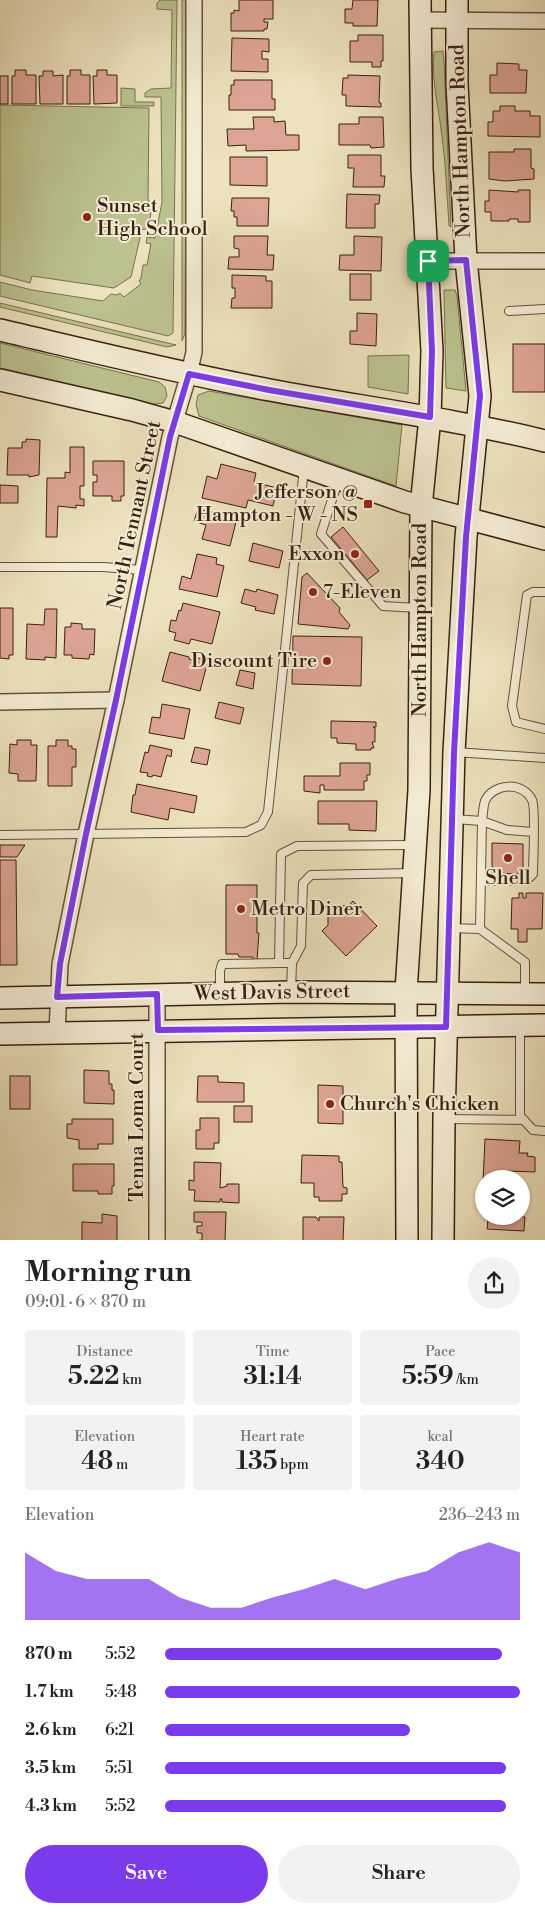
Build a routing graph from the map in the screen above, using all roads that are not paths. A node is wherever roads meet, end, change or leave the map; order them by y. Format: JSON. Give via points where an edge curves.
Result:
{"nodes":[{"id":1,"x":194,"y":0,"type":"edge"},
{"id":2,"x":420,"y":10,"type":"edge"},
{"id":3,"x":457,"y":10,"type":"edge"},
{"id":4,"x":545,"y":21,"type":"edge"},
{"id":5,"x":466,"y":260,"type":"junction"},
{"id":6,"x":428,"y":261,"type":"junction"},
{"id":7,"x":545,"y":261,"type":"edge"},
{"id":8,"x":545,"y":309,"type":"edge"},
{"id":9,"x":509,"y":311,"type":"dead end"},
{"id":10,"x":0,"y":330,"type":"edge"},
{"id":11,"x":189,"y":374,"type":"junction"},
{"id":12,"x":0,"y":380,"type":"edge"},
{"id":13,"x":430,"y":417,"type":"junction"},
{"id":14,"x":175,"y":422,"type":"junction"},
{"id":15,"x":478,"y":427,"type":"junction"},
{"id":16,"x":545,"y":441,"type":"edge"},
{"id":17,"x":304,"y":466,"type":"junction"},
{"id":18,"x":339,"y":478,"type":"junction"},
{"id":19,"x":421,"y":506,"type":"junction"},
{"id":20,"x":469,"y":520,"type":"junction"},
{"id":21,"x":545,"y":539,"type":"edge"},
{"id":22,"x":0,"y":567,"type":"edge"},
{"id":23,"x":142,"y":570,"type":"junction"},
{"id":24,"x":545,"y":592,"type":"edge"},
{"id":25,"x":420,"y":608,"type":"junction"},
{"id":26,"x":116,"y":700,"type":"junction"},
{"id":27,"x":0,"y":702,"type":"edge"},
{"id":28,"x":545,"y":729,"type":"edge"},
{"id":29,"x":454,"y":752,"type":"junction"},
{"id":30,"x":545,"y":758,"type":"edge"},
{"id":31,"x":452,"y":819,"type":"junction"},
{"id":32,"x":482,"y":821,"type":"junction"},
{"id":33,"x":533,"y":832,"type":"junction"},
{"id":34,"x":86,"y":834,"type":"junction"},
{"id":35,"x":0,"y":835,"type":"edge"},
{"id":36,"x":416,"y":845,"type":"junction"},
{"id":37,"x":415,"y":873,"type":"junction"},
{"id":38,"x":481,"y":881,"type":"junction"},
{"id":39,"x":449,"y":928,"type":"junction"},
{"id":40,"x":480,"y":929,"type":"junction"},
{"id":41,"x":279,"y":963,"type":"junction"},
{"id":42,"x":292,"y":963,"type":"junction"},
{"id":43,"x":292,"y":992,"type":"junction"},
{"id":44,"x":406,"y":992,"type":"junction"},
{"id":45,"x":447,"y":993,"type":"junction"},
{"id":46,"x":157,"y":994,"type":"junction"},
{"id":47,"x":220,"y":994,"type":"junction"},
{"id":48,"x":535,"y":994,"type":"edge"},
{"id":49,"x":57,"y":997,"type":"junction"},
{"id":50,"x":0,"y":998,"type":"edge"},
{"id":51,"x":545,"y":1025,"type":"edge"},
{"id":52,"x":520,"y":1026,"type":"junction"},
{"id":53,"x":446,"y":1027,"type":"junction"},
{"id":54,"x":406,"y":1028,"type":"junction"},
{"id":55,"x":158,"y":1030,"type":"junction"},
{"id":56,"x":57,"y":1033,"type":"junction"},
{"id":57,"x":0,"y":1034,"type":"edge"},
{"id":58,"x":444,"y":1119,"type":"junction"},
{"id":59,"x":524,"y":1120,"type":"junction"},
{"id":60,"x":545,"y":1131,"type":"edge"},
{"id":61,"x":157,"y":1240,"type":"edge"},
{"id":62,"x":407,"y":1240,"type":"edge"},
{"id":63,"x":443,"y":1240,"type":"edge"}],
"edges":[{"from":1,"to":11,"type":"street","name":"North Tennant Street","via":[[194,352]]},
{"from":2,"to":3,"type":"street"},
{"from":2,"to":6,"type":"main road","name":"North Hampton Road","via":[[422,168]]},
{"from":3,"to":4,"type":"street"},
{"from":3,"to":5,"type":"main road","name":"North Hampton Road","via":[[457,83]]},
{"from":5,"to":6,"type":"street"},
{"from":5,"to":7,"type":"street"},
{"from":5,"to":15,"type":"main road","name":"North Hampton Road","via":[[480,396]]},
{"from":6,"to":13,"type":"main road","name":"North Hampton Road","via":[[432,351]]},
{"from":8,"to":9,"type":"lane"},
{"from":10,"to":11,"type":"main road"},
{"from":11,"to":13,"type":"main road"},
{"from":11,"to":14,"type":"street","name":"North Tennant Street"},
{"from":12,"to":14,"type":"main road"},
{"from":13,"to":15,"type":"main road"},
{"from":13,"to":19,"type":"main road","name":"North Hampton Road"},
{"from":14,"to":17,"type":"main road"},
{"from":14,"to":23,"type":"street","name":"North Tennant Street"},
{"from":15,"to":16,"type":"main road"},
{"from":15,"to":20,"type":"main road","name":"North Hampton Road"},
{"from":17,"to":18,"type":"main road"},
{"from":17,"to":34,"type":"lane","via":[[268,812],[261,825],[246,832]]},
{"from":18,"to":19,"type":"main road"},
{"from":18,"to":25,"type":"lane","via":[[321,534],[382,606]]},
{"from":19,"to":20,"type":"main road"},
{"from":19,"to":25,"type":"main road","name":"North Hampton Road"},
{"from":20,"to":21,"type":"main road"},
{"from":20,"to":29,"type":"main road","name":"North Hampton Road"},
{"from":22,"to":23,"type":"lane"},
{"from":23,"to":26,"type":"street","name":"North Tennant Street"},
{"from":24,"to":28,"type":"lane","via":[[533,592],[527,596],[512,706],[516,722]]},
{"from":25,"to":36,"type":"main road","name":"North Hampton Road"},
{"from":26,"to":27,"type":"street"},
{"from":26,"to":34,"type":"street","name":"North Tennant Street"},
{"from":29,"to":30,"type":"lane"},
{"from":29,"to":31,"type":"main road","name":"North Hampton Road"},
{"from":31,"to":32,"type":"lane"},
{"from":31,"to":39,"type":"main road","name":"North Hampton Road"},
{"from":32,"to":33,"type":"lane","via":[[507,830]]},
{"from":32,"to":33,"type":"lane","via":[[485,802],[493,791],[509,786],[524,790],[533,801]]},
{"from":32,"to":38,"type":"lane"},
{"from":33,"to":38,"type":"lane","via":[[533,874],[527,880]]},
{"from":34,"to":35,"type":"lane"},
{"from":34,"to":49,"type":"street","name":"North Tennant Street","via":[[60,964]]},
{"from":36,"to":37,"type":"main road","name":"North Hampton Road"},
{"from":36,"to":41,"type":"lane","via":[[297,846],[281,854]]},
{"from":37,"to":42,"type":"lane","via":[[311,875],[303,883],[301,946]]},
{"from":37,"to":44,"type":"main road","name":"North Hampton Road"},
{"from":38,"to":40,"type":"lane"},
{"from":39,"to":40,"type":"lane"},
{"from":39,"to":45,"type":"main road","name":"North Hampton Road"},
{"from":40,"to":48,"type":"lane","via":[[525,962]]},
{"from":41,"to":42,"type":"lane"},
{"from":41,"to":47,"type":"lane","via":[[222,964]]},
{"from":42,"to":43,"type":"lane"},
{"from":43,"to":44,"type":"main road","name":"West Davis Street"},
{"from":43,"to":47,"type":"main road","name":"West Davis Street"},
{"from":44,"to":45,"type":"main road","name":"West Davis Street"},
{"from":44,"to":54,"type":"main road","name":"North Hampton Road"},
{"from":45,"to":48,"type":"main road","name":"West Davis Street"},
{"from":45,"to":53,"type":"main road","name":"North Hampton Road"},
{"from":46,"to":47,"type":"main road","name":"West Davis Street"},
{"from":46,"to":49,"type":"main road","name":"West Davis Street"},
{"from":46,"to":55,"type":"street","name":"Tenna Loma Court"},
{"from":49,"to":50,"type":"main road","name":"West Davis Street"},
{"from":49,"to":56,"type":"street","name":"North Tennant Street"},
{"from":51,"to":52,"type":"main road","name":"West Davis Street"},
{"from":52,"to":53,"type":"main road","name":"West Davis Street"},
{"from":52,"to":59,"type":"lane","via":[[520,1116]]},
{"from":53,"to":54,"type":"main road","name":"West Davis Street"},
{"from":53,"to":58,"type":"main road","name":"North Hampton Road"},
{"from":54,"to":55,"type":"main road","name":"West Davis Street"},
{"from":54,"to":62,"type":"main road","name":"North Hampton Road"},
{"from":55,"to":56,"type":"main road","name":"West Davis Street"},
{"from":55,"to":61,"type":"street","name":"Tenna Loma Court"},
{"from":56,"to":57,"type":"main road","name":"West Davis Street"},
{"from":58,"to":59,"type":"lane"},
{"from":58,"to":63,"type":"main road","name":"North Hampton Road"},
{"from":59,"to":60,"type":"lane","via":[[533,1130]]}]}
